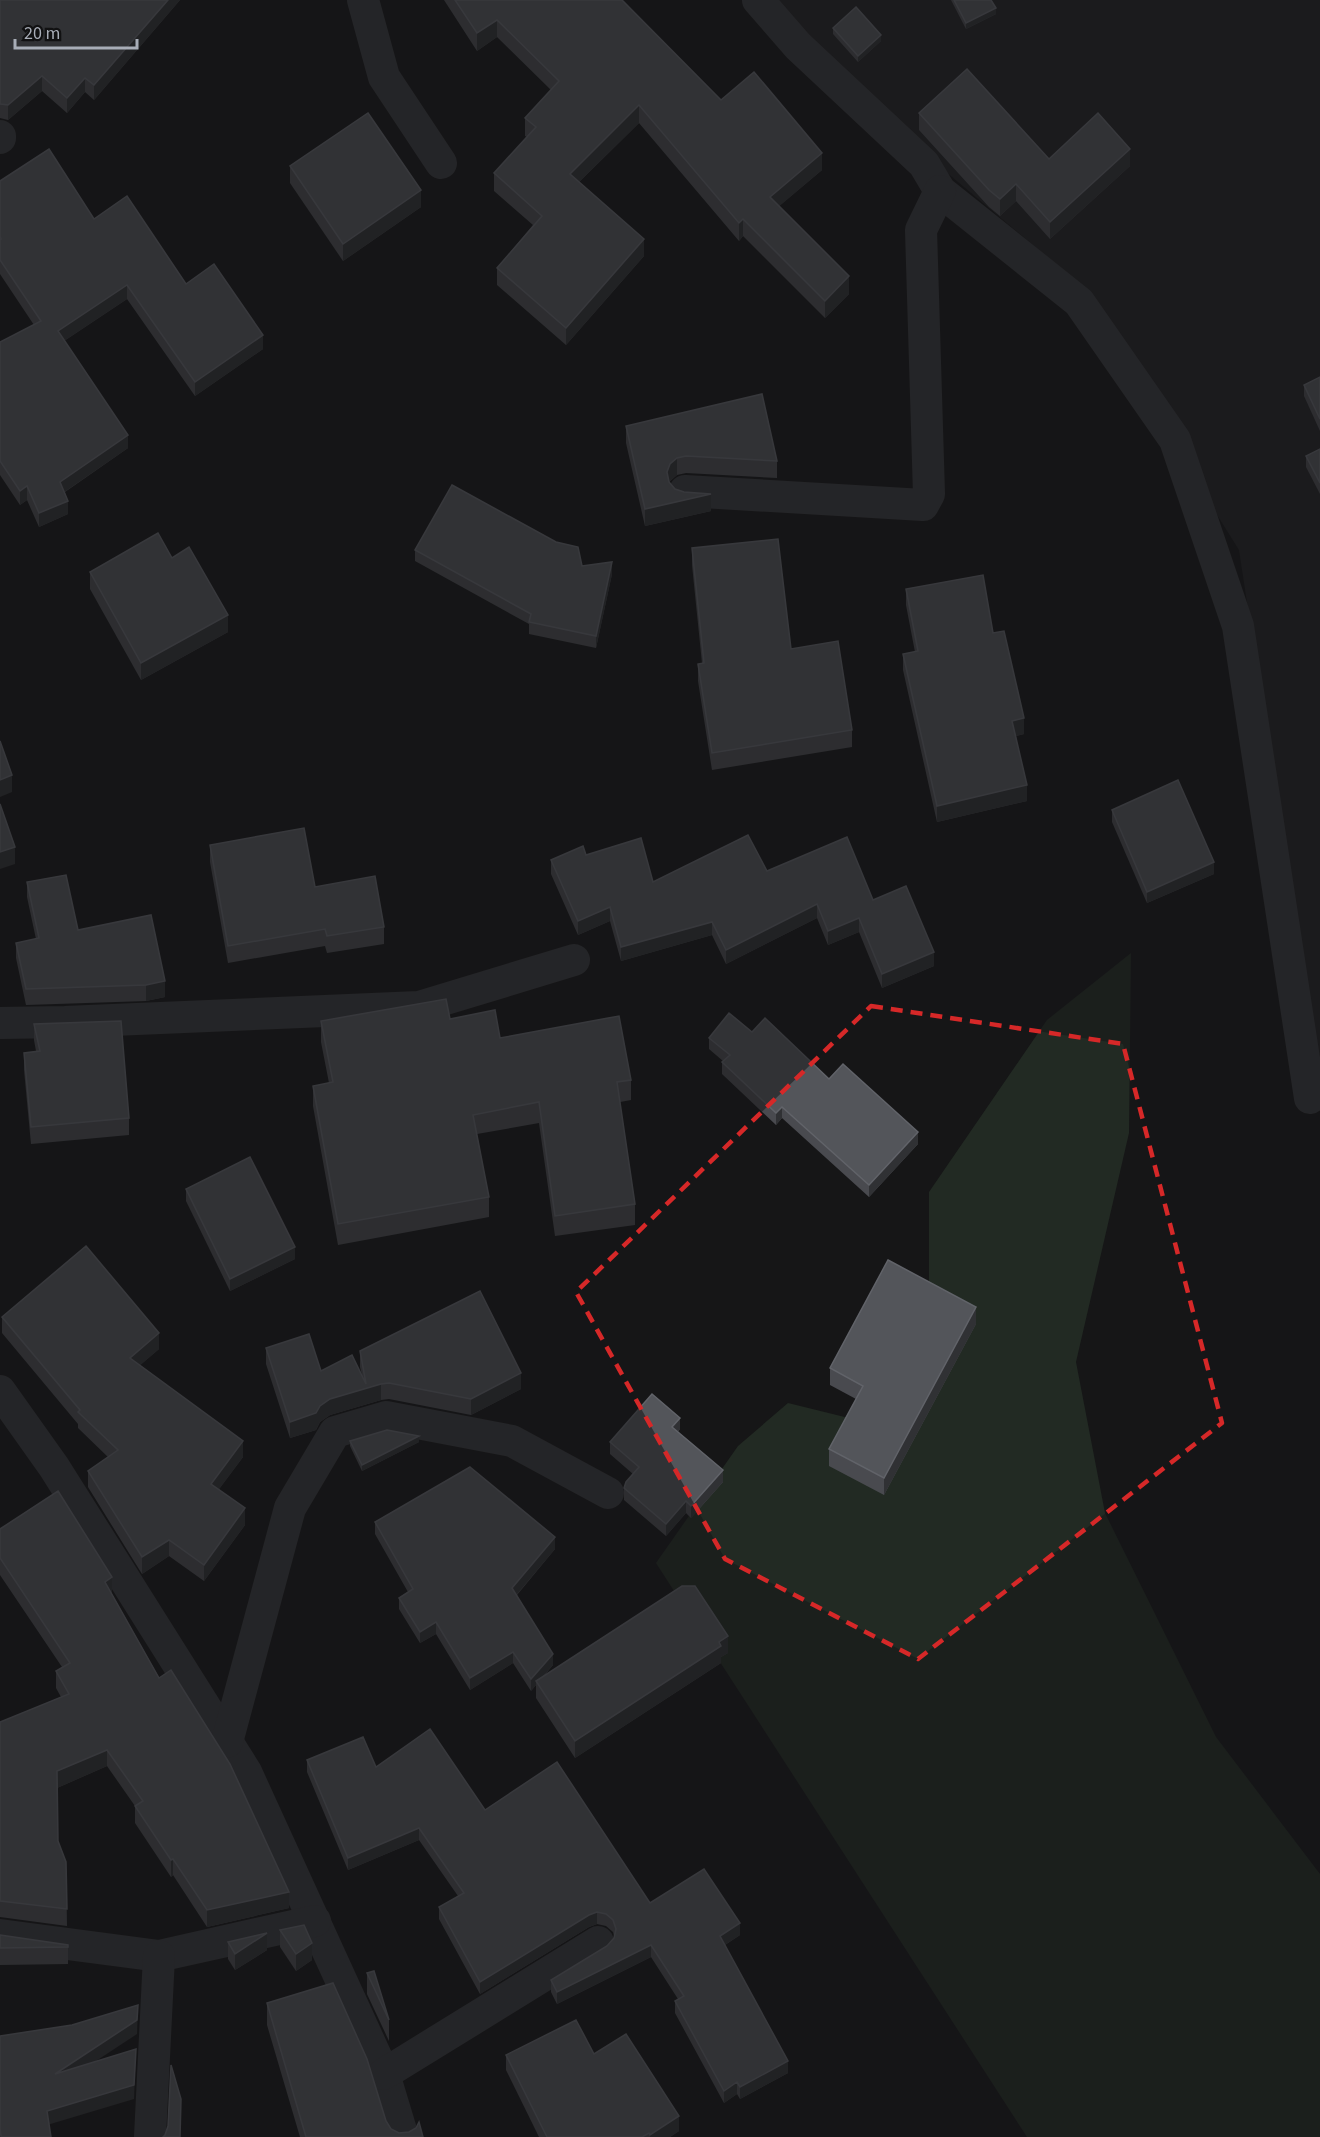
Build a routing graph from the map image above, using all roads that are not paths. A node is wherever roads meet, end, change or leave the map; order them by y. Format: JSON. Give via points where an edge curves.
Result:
{"nodes":[{"id":1,"x":363,"y":0,"type":"edge"},
{"id":2,"x":758,"y":0,"type":"edge"},
{"id":3,"x":441,"y":163,"type":"dead end"},
{"id":4,"x":940,"y":191,"type":"junction"},
{"id":5,"x":685,"y":492,"type":"edge"},
{"id":6,"x":574,"y":960,"type":"dead end"},
{"id":7,"x":0,"y":1023,"type":"edge"},
{"id":8,"x":1310,"y":1098,"type":"dead end"},
{"id":9,"x":0,"y":1391,"type":"edge"},
{"id":10,"x":608,"y":1493,"type":"dead end"},
{"id":11,"x":227,"y":1742,"type":"junction"},
{"id":12,"x":315,"y":1921,"type":"junction"},
{"id":13,"x":0,"y":1935,"type":"edge"},
{"id":14,"x":598,"y":1942,"type":"dead end"},
{"id":15,"x":159,"y":1956,"type":"junction"},
{"id":16,"x":384,"y":2074,"type":"junction"},
{"id":17,"x":150,"y":2137,"type":"edge"},
{"id":18,"x":403,"y":2137,"type":"edge"}],
"edges":[{"from":1,"to":3,"type":"street","via":[[384,77]]},
{"from":2,"to":4,"type":"street","via":[[798,46],[924,164]]},
{"from":4,"to":5,"type":"street","via":[[921,230],[929,494],[923,505]]},
{"from":4,"to":8,"type":"street","via":[[1079,302],[1175,440],[1238,626]]},
{"from":6,"to":7,"type":"street","via":[[419,1007]]},
{"from":9,"to":11,"type":"street","via":[[54,1467]]},
{"from":10,"to":11,"type":"street","via":[[512,1441],[386,1417],[335,1432],[290,1508]]},
{"from":11,"to":12,"type":"street","via":[[246,1772]]},
{"from":12,"to":15,"type":"street"},
{"from":12,"to":16,"type":"street"},
{"from":13,"to":15,"type":"street"},
{"from":14,"to":16,"type":"street"},
{"from":15,"to":17,"type":"street"},
{"from":16,"to":18,"type":"street"}]}
